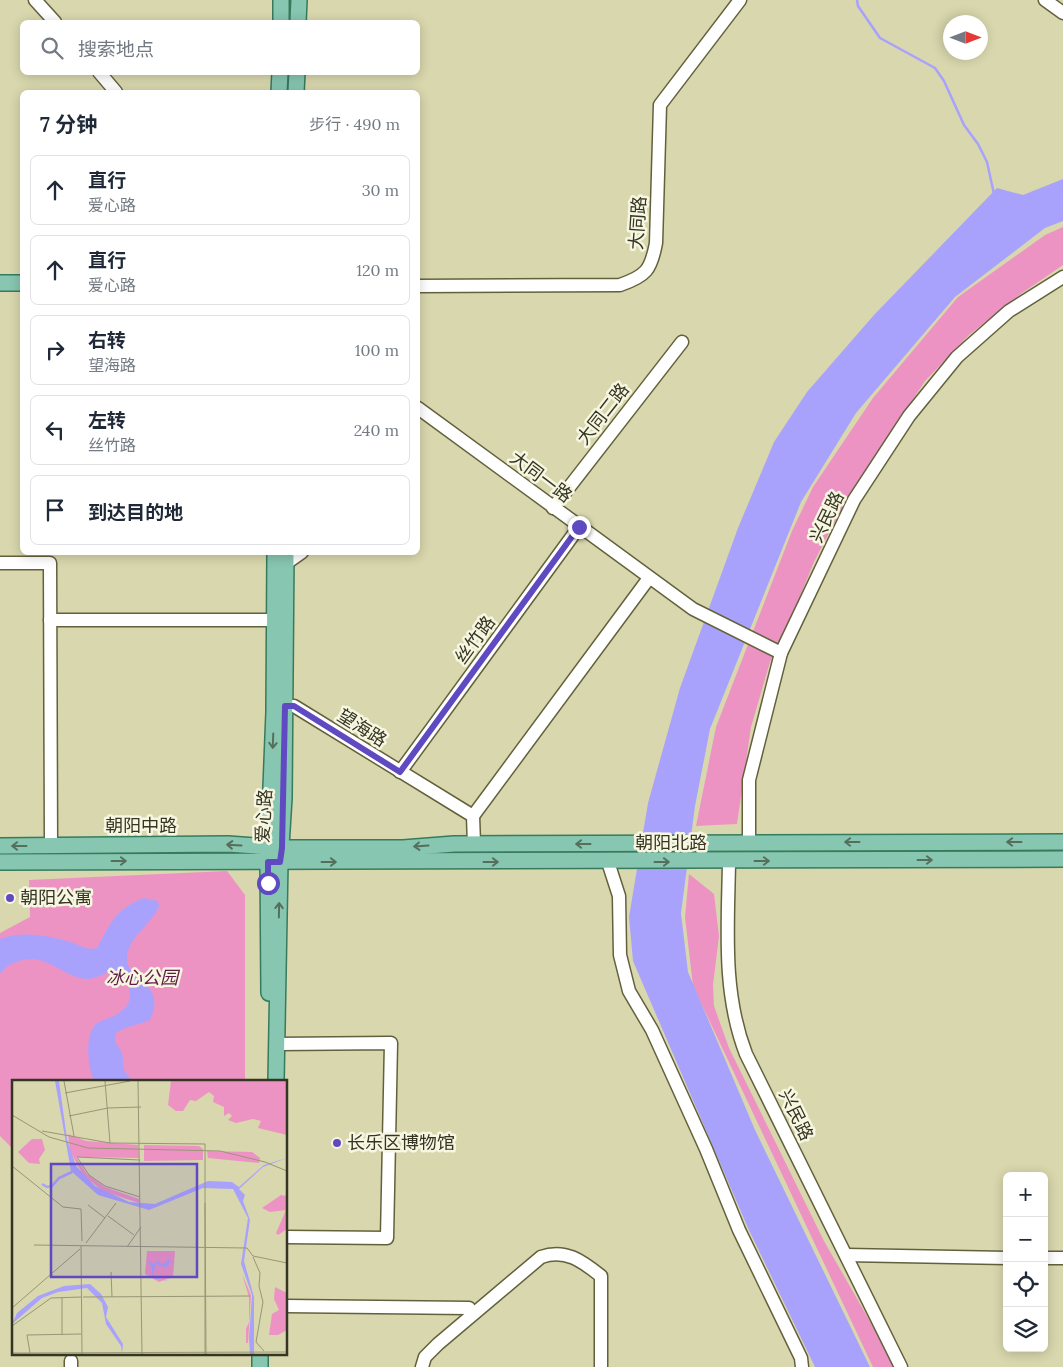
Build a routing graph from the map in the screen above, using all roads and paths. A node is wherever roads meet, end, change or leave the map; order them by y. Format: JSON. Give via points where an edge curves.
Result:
{"nodes":[{"id":1,"x":36,"y":0,"type":"edge"},
{"id":2,"x":281,"y":0,"type":"edge"},
{"id":3,"x":299,"y":0,"type":"edge"},
{"id":4,"x":740,"y":0,"type":"edge"},
{"id":5,"x":1045,"y":0,"type":"edge"},
{"id":6,"x":1063,"y":13,"type":"edge"},
{"id":7,"x":53,"y":20,"type":"edge"},
{"id":8,"x":281,"y":20,"type":"edge"},
{"id":9,"x":298,"y":20,"type":"edge"},
{"id":10,"x":102,"y":75,"type":"edge"},
{"id":11,"x":280,"y":75,"type":"edge"},
{"id":12,"x":297,"y":75,"type":"edge"},
{"id":13,"x":114,"y":90,"type":"edge"},
{"id":14,"x":279,"y":90,"type":"edge"},
{"id":15,"x":296,"y":90,"type":"edge"},
{"id":16,"x":1063,"y":277,"type":"edge"},
{"id":17,"x":0,"y":283,"type":"edge"},
{"id":18,"x":20,"y":283,"type":"edge"},
{"id":19,"x":420,"y":286,"type":"edge"},
{"id":20,"x":0,"y":293,"type":"edge"},
{"id":21,"x":20,"y":293,"type":"edge"},
{"id":22,"x":682,"y":342,"type":"dead end"},
{"id":23,"x":420,"y":409,"type":"edge"},
{"id":24,"x":553,"y":508,"type":"junction"},
{"id":25,"x":579,"y":527,"type":"junction"},
{"id":26,"x":275,"y":555,"type":"edge"},
{"id":27,"x":285,"y":558,"type":"edge"},
{"id":28,"x":0,"y":564,"type":"edge"},
{"id":29,"x":649,"y":578,"type":"junction"},
{"id":30,"x":50,"y":620,"type":"junction"},
{"id":31,"x":275,"y":620,"type":"junction"},
{"id":32,"x":781,"y":653,"type":"junction"},
{"id":33,"x":285,"y":706,"type":"junction"},
{"id":34,"x":400,"y":772,"type":"junction"},
{"id":35,"x":473,"y":816,"type":"junction"},
{"id":36,"x":1063,"y":842,"type":"edge"},
{"id":37,"x":749,"y":843,"type":"junction"},
{"id":38,"x":474,"y":844,"type":"junction"},
{"id":39,"x":90,"y":845,"type":"junction"},
{"id":40,"x":0,"y":846,"type":"edge"},
{"id":41,"x":51,"y":846,"type":"junction"},
{"id":42,"x":275,"y":855,"type":"junction"},
{"id":43,"x":1063,"y":859,"type":"edge"},
{"id":44,"x":90,"y":861,"type":"junction"},
{"id":45,"x":0,"y":862,"type":"edge"},
{"id":46,"x":608,"y":862,"type":"junction"},
{"id":47,"x":729,"y":862,"type":"junction"},
{"id":48,"x":277,"y":1044,"type":"junction"},
{"id":49,"x":266,"y":1080,"type":"edge"},
{"id":50,"x":276,"y":1080,"type":"edge"},
{"id":51,"x":288,"y":1237,"type":"edge"},
{"id":52,"x":846,"y":1256,"type":"junction"},
{"id":53,"x":1003,"y":1258,"type":"edge"},
{"id":54,"x":1048,"y":1258,"type":"edge"},
{"id":55,"x":1063,"y":1258,"type":"edge"},
{"id":56,"x":288,"y":1306,"type":"edge"},
{"id":57,"x":469,"y":1308,"type":"dead end"},
{"id":58,"x":260,"y":1354,"type":"edge"},
{"id":59,"x":269,"y":1354,"type":"edge"},
{"id":60,"x":260,"y":1367,"type":"edge"},
{"id":61,"x":268,"y":1367,"type":"edge"},
{"id":62,"x":422,"y":1367,"type":"edge"},
{"id":63,"x":601,"y":1367,"type":"edge"},
{"id":64,"x":802,"y":1367,"type":"edge"},
{"id":65,"x":901,"y":1367,"type":"edge"}],
"edges":[{"from":1,"to":7,"type":"street"},
{"from":2,"to":8,"type":"main road"},
{"from":3,"to":9,"type":"main road"},
{"from":4,"to":19,"type":"street","name":"大同路","via":[[660,105],[656,243],[652,264],[639,278],[620,285]]},
{"from":5,"to":6,"type":"street"},
{"from":10,"to":13,"type":"street"},
{"from":11,"to":14,"type":"main road"},
{"from":12,"to":15,"type":"main road"},
{"from":16,"to":32,"type":"street","name":"兴民路","via":[[1010,312],[957,357],[909,416],[854,500]]},
{"from":17,"to":18,"type":"main road"},
{"from":20,"to":21,"type":"main road"},
{"from":22,"to":24,"type":"street","name":"大同二路"},
{"from":23,"to":24,"type":"street","name":"大同一路"},
{"from":24,"to":25,"type":"street","name":"大同一路"},
{"from":25,"to":29,"type":"street","name":"大同一路"},
{"from":25,"to":34,"type":"street","name":"丝竹路"},
{"from":26,"to":31,"type":"main road","name":"爱心路"},
{"from":27,"to":33,"type":"main road","name":"爱心路"},
{"from":28,"to":30,"type":"street","via":[[50,563]]},
{"from":29,"to":32,"type":"street","name":"大同一路","via":[[693,609]]},
{"from":29,"to":35,"type":"street"},
{"from":30,"to":31,"type":"street"},
{"from":30,"to":41,"type":"street"},
{"from":31,"to":42,"type":"main road","name":"爱心路","one_way":true},
{"from":32,"to":37,"type":"street","name":"兴民路","via":[[749,780]]},
{"from":33,"to":34,"type":"street","name":"望海路","via":[[294,706]]},
{"from":33,"to":42,"type":"main road","name":"爱心路"},
{"from":34,"to":35,"type":"street","name":"望海路"},
{"from":35,"to":38,"type":"street"},
{"from":36,"to":37,"type":"main road","name":"朝阳北路","one_way":true},
{"from":37,"to":38,"type":"main road","name":"朝阳北路","one_way":true},
{"from":38,"to":42,"type":"main road","name":"朝阳北路","one_way":true},
{"from":39,"to":41,"type":"main road","name":"朝阳中路"},
{"from":42,"to":39,"type":"main road","name":"朝阳中路","one_way":true,"via":[[228,844]]},
{"from":39,"to":44,"type":"main road"},
{"from":41,"to":40,"type":"main road","name":"朝阳中路","one_way":true},
{"from":44,"to":42,"type":"main road","name":"朝阳中路","one_way":true},
{"from":42,"to":46,"type":"main road","name":"朝阳北路","one_way":true},
{"from":48,"to":42,"type":"main road","name":"爱心路","one_way":true},
{"from":42,"to":49,"type":"main road","name":"爱心路"},
{"from":47,"to":43,"type":"main road","name":"朝阳北路","one_way":true},
{"from":44,"to":45,"type":"main road","name":"朝阳中路"},
{"from":46,"to":47,"type":"main road","name":"朝阳北路","one_way":true},
{"from":46,"to":64,"type":"street","via":[[619,896],[620,955],[629,991],[652,1030],[739,1230],[801,1358]]},
{"from":47,"to":52,"type":"street","name":"兴民路","via":[[727,964],[736,1028]]},
{"from":48,"to":50,"type":"main road","name":"爱心路"},
{"from":48,"to":51,"type":"street","via":[[391,1043],[387,1238]]},
{"from":52,"to":53,"type":"street"},
{"from":52,"to":65,"type":"street","name":"兴民路"},
{"from":54,"to":55,"type":"street"},
{"from":56,"to":57,"type":"street"},
{"from":58,"to":60,"type":"main road"},
{"from":59,"to":61,"type":"main road"},
{"from":62,"to":63,"type":"street","via":[[425,1357],[438,1344],[541,1257],[552,1253],[571,1255],[602,1276]]}]}
